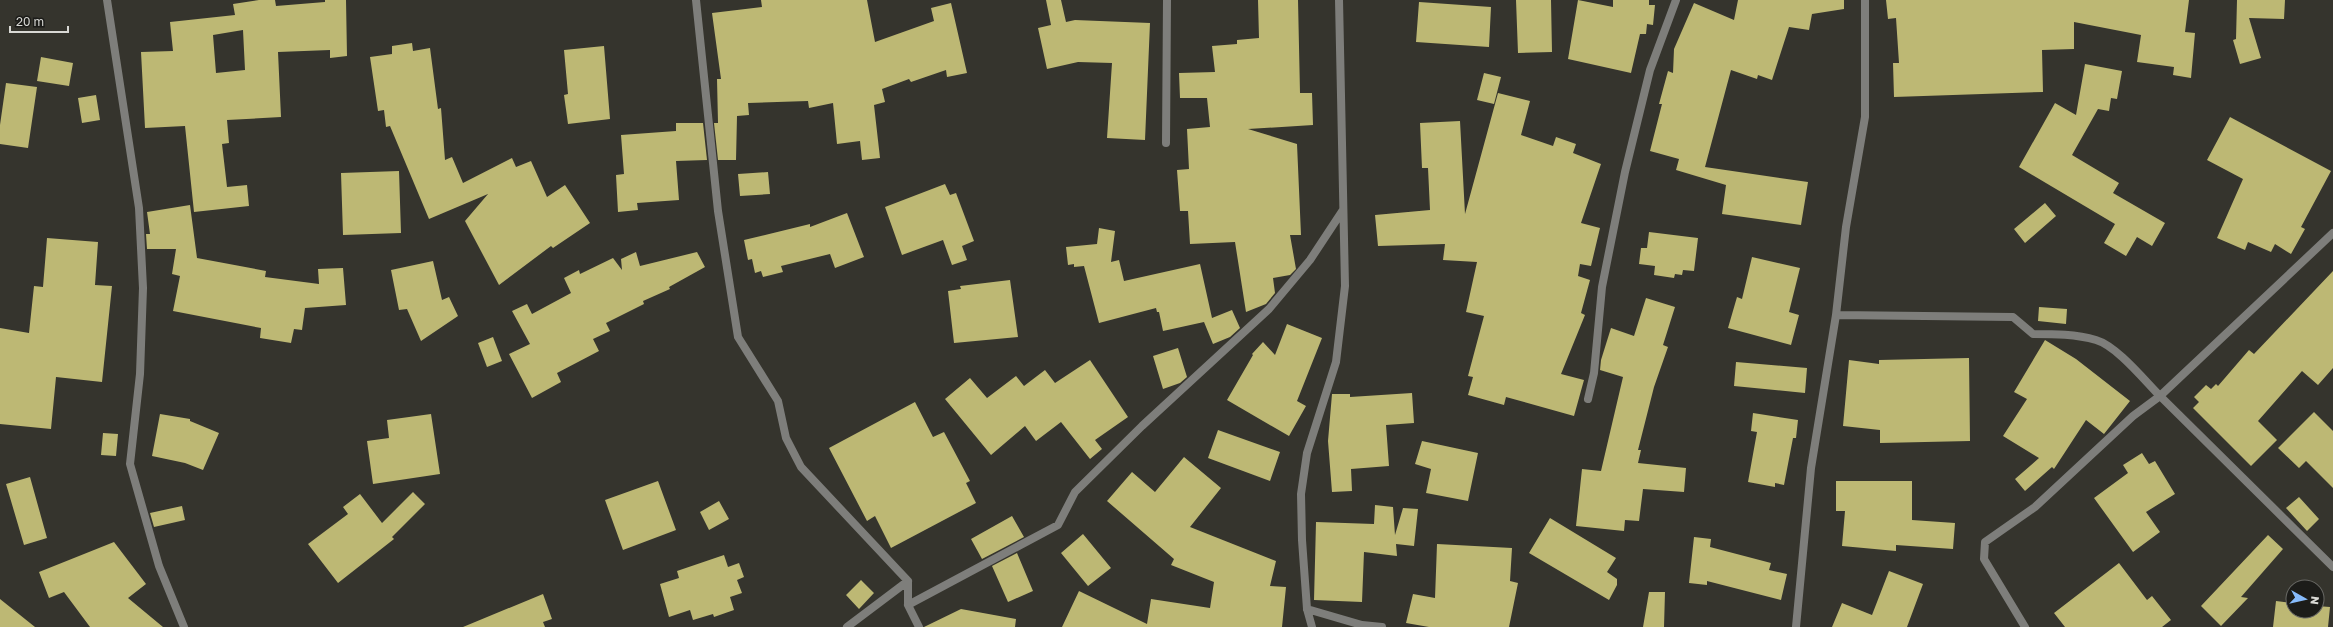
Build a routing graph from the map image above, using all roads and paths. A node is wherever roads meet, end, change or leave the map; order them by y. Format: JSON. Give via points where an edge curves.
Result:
{"nodes":[{"id":1,"x":107,"y":0,"type":"edge"},
{"id":2,"x":696,"y":0,"type":"edge"},
{"id":3,"x":1167,"y":0,"type":"edge"},
{"id":4,"x":1339,"y":0,"type":"edge"},
{"id":5,"x":1676,"y":0,"type":"edge"},
{"id":6,"x":1865,"y":0,"type":"edge"},
{"id":7,"x":1166,"y":143,"type":"dead end"},
{"id":8,"x":1343,"y":210,"type":"junction"},
{"id":9,"x":2333,"y":233,"type":"edge"},
{"id":10,"x":1836,"y":315,"type":"junction"},
{"id":11,"x":2160,"y":396,"type":"junction"},
{"id":12,"x":1588,"y":400,"type":"dead end"},
{"id":13,"x":2333,"y":567,"type":"edge"},
{"id":14,"x":908,"y":581,"type":"junction"},
{"id":15,"x":908,"y":605,"type":"junction"},
{"id":16,"x":1307,"y":609,"type":"junction"},
{"id":17,"x":184,"y":627,"type":"edge"},
{"id":18,"x":847,"y":627,"type":"edge"},
{"id":19,"x":919,"y":627,"type":"edge"},
{"id":20,"x":1312,"y":627,"type":"edge"},
{"id":21,"x":1382,"y":627,"type":"edge"},
{"id":22,"x":1796,"y":627,"type":"edge"},
{"id":23,"x":2025,"y":627,"type":"edge"}],
"edges":[{"from":1,"to":17,"type":"street","via":[[138,208],[143,288],[140,374],[130,464],[159,566]]},
{"from":2,"to":14,"type":"street","via":[[718,211],[738,337],[778,400],[786,438],[801,468]]},
{"from":3,"to":7,"type":"street"},
{"from":4,"to":8,"type":"street"},
{"from":5,"to":12,"type":"street","via":[[1650,70],[1625,172],[1602,288],[1594,373]]},
{"from":6,"to":10,"type":"street","via":[[1865,117],[1846,227]]},
{"from":8,"to":15,"type":"street","via":[[1310,260],[1270,309],[1142,426],[1075,492],[1058,525]]},
{"from":8,"to":16,"type":"street","via":[[1345,286],[1336,362],[1307,453],[1301,494]]},
{"from":9,"to":11,"type":"street"},
{"from":10,"to":11,"type":"street","via":[[2013,317],[2032,334],[2059,334],[2098,340],[2124,359]]},
{"from":10,"to":22,"type":"street","via":[[1811,468]]},
{"from":11,"to":13,"type":"street"},
{"from":11,"to":23,"type":"street","via":[[2133,416],[2035,507],[1985,542],[1984,559]]},
{"from":14,"to":15,"type":"street"},
{"from":14,"to":18,"type":"street"},
{"from":15,"to":19,"type":"street"},
{"from":16,"to":20,"type":"street"},
{"from":16,"to":21,"type":"street","via":[[1362,625]]}]}
